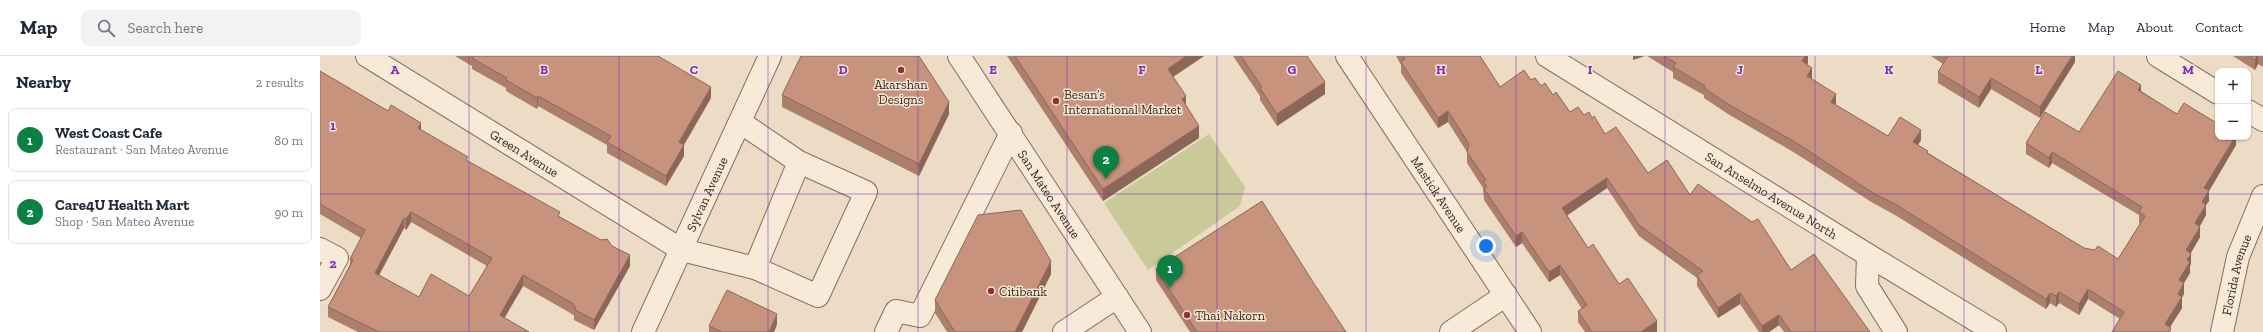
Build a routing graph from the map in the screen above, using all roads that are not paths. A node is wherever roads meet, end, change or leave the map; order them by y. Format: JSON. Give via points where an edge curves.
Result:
{"nodes":[{"id":1,"x":367,"y":56,"type":"edge"},
{"id":2,"x":770,"y":56,"type":"edge"},
{"id":3,"x":960,"y":56,"type":"edge"},
{"id":4,"x":1347,"y":56,"type":"edge"},
{"id":5,"x":1548,"y":56,"type":"edge"},
{"id":6,"x":2158,"y":56,"type":"edge"},
{"id":7,"x":2215,"y":91,"type":"edge"},
{"id":8,"x":2251,"y":113,"type":"edge"},
{"id":9,"x":2263,"y":120,"type":"edge"},
{"id":10,"x":740,"y":122,"type":"junction"},
{"id":11,"x":1011,"y":133,"type":"junction"},
{"id":12,"x":799,"y":162,"type":"junction"},
{"id":13,"x":2263,"y":196,"type":"edge"},
{"id":14,"x":320,"y":249,"type":"edge"},
{"id":15,"x":682,"y":250,"type":"junction"},
{"id":16,"x":1868,"y":255,"type":"junction"},
{"id":17,"x":755,"y":268,"type":"junction"},
{"id":18,"x":320,"y":289,"type":"edge"},
{"id":19,"x":1506,"y":295,"type":"junction"},
{"id":20,"x":1116,"y":297,"type":"junction"},
{"id":21,"x":643,"y":332,"type":"edge"},
{"id":22,"x":886,"y":332,"type":"edge"},
{"id":23,"x":1064,"y":332,"type":"edge"},
{"id":24,"x":1140,"y":332,"type":"edge"},
{"id":25,"x":1451,"y":332,"type":"edge"},
{"id":26,"x":1530,"y":332,"type":"edge"},
{"id":27,"x":1896,"y":332,"type":"edge"},
{"id":28,"x":1996,"y":332,"type":"edge"},
{"id":29,"x":2222,"y":332,"type":"edge"}],
"edges":[{"from":1,"to":15,"type":"street","name":"Green Avenue"},
{"from":2,"to":10,"type":"street","name":"Sylvan Avenue"},
{"from":3,"to":11,"type":"street","name":"San Mateo Avenue"},
{"from":4,"to":19,"type":"street","name":"Mastick Avenue"},
{"from":5,"to":16,"type":"street","name":"San Anselmo Avenue North"},
{"from":6,"to":7,"type":"street"},
{"from":8,"to":9,"type":"street"},
{"from":10,"to":12,"type":"street"},
{"from":10,"to":15,"type":"street","name":"Sylvan Avenue"},
{"from":11,"to":20,"type":"street","name":"San Mateo Avenue"},
{"from":11,"to":22,"type":"street","via":[[920,316],[896,311]]},
{"from":12,"to":17,"type":"street"},
{"from":12,"to":17,"type":"street","name":"Green Avenue","via":[[866,192],[818,296]]},
{"from":13,"to":29,"type":"street","name":"Florida Avenue","via":[[2238,257]]},
{"from":14,"to":18,"type":"street","via":[[337,258]]},
{"from":15,"to":17,"type":"street","name":"Green Avenue"},
{"from":15,"to":21,"type":"street","name":"Sylvan Avenue"},
{"from":16,"to":27,"type":"street","via":[[1866,286]]},
{"from":16,"to":28,"type":"street","name":"San Anselmo Avenue North"},
{"from":19,"to":25,"type":"street"},
{"from":19,"to":26,"type":"street","name":"Mastick Avenue"},
{"from":20,"to":23,"type":"street"},
{"from":20,"to":24,"type":"street","name":"San Mateo Avenue"}]}
